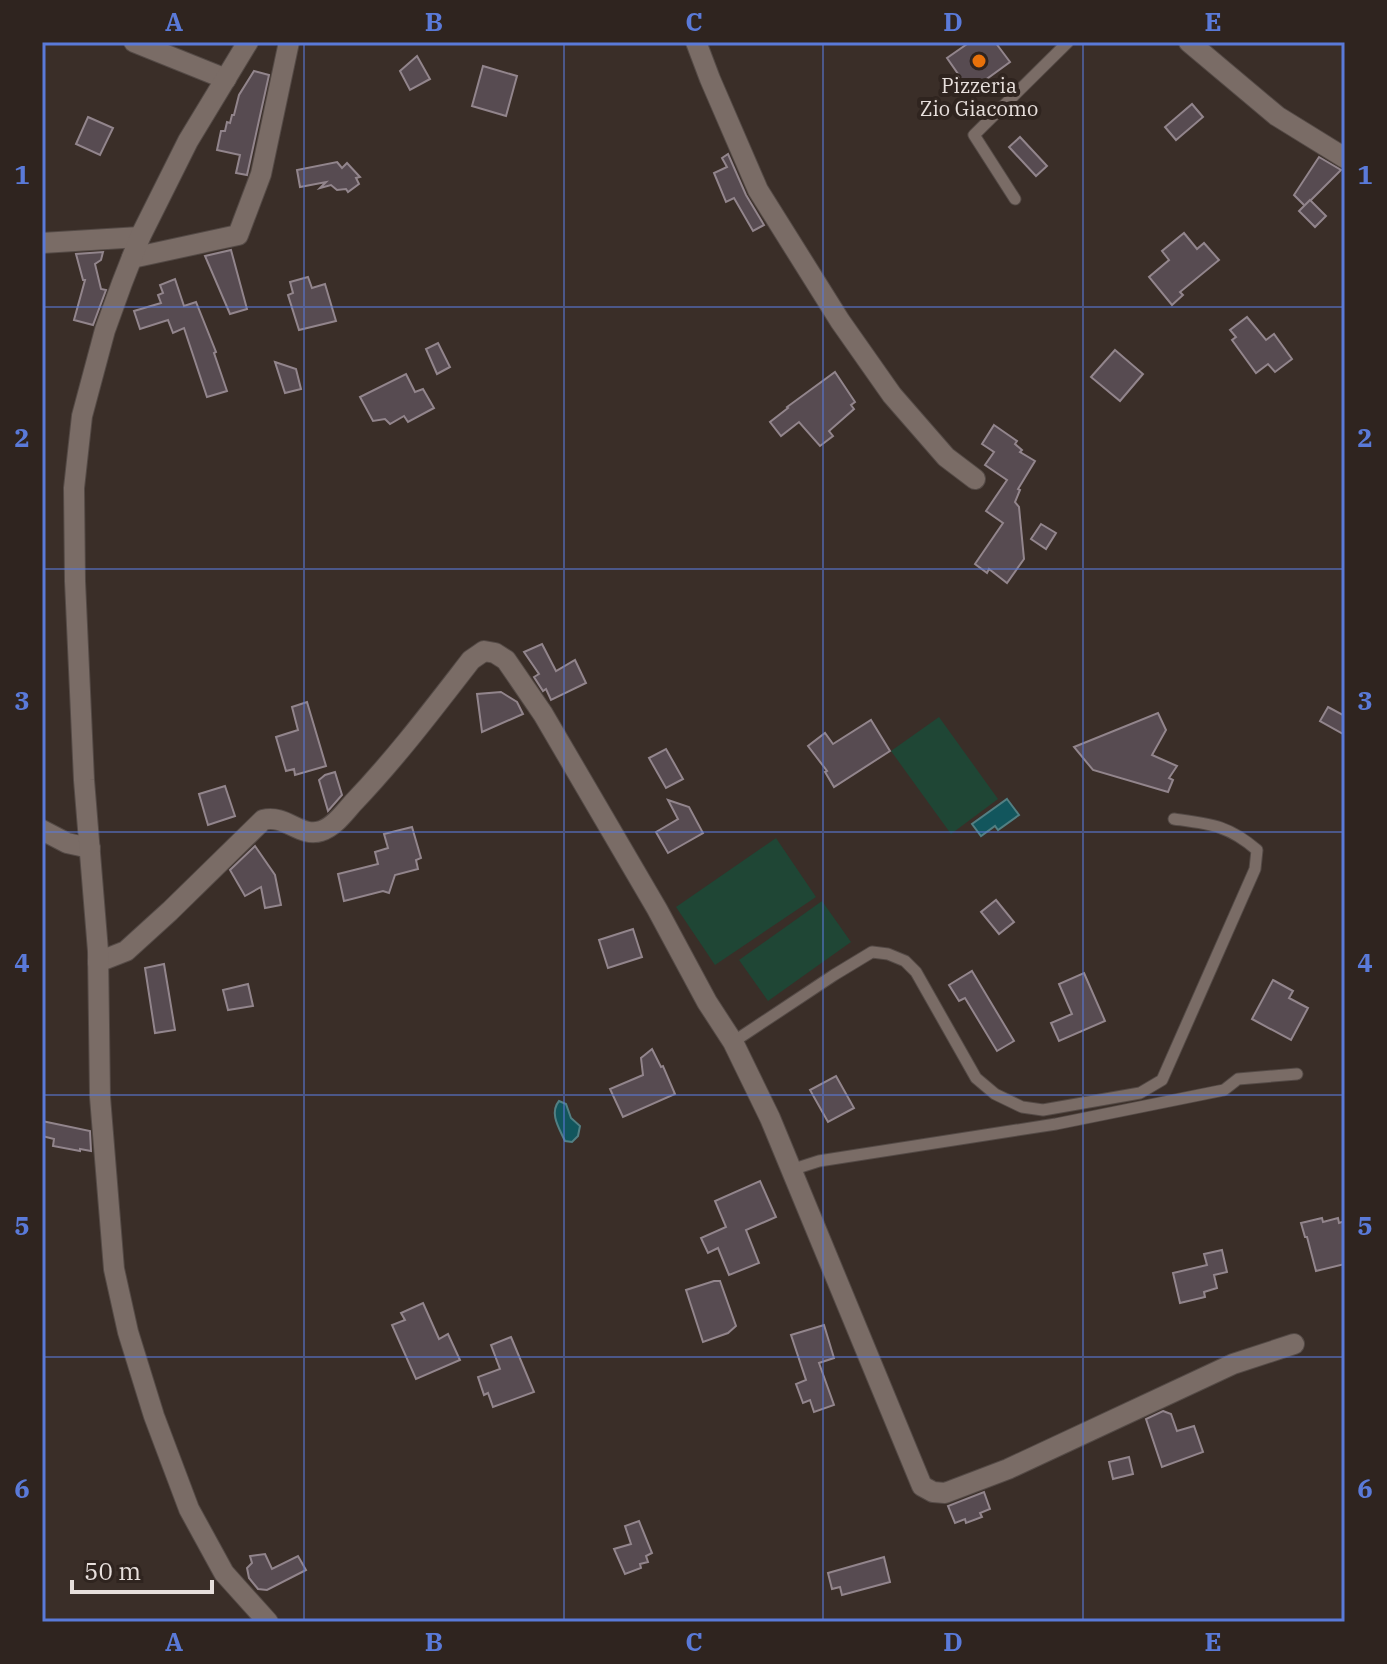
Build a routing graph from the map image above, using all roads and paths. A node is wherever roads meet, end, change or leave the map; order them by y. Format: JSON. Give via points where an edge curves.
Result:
{"nodes":[{"id":1,"x":134,"y":42,"type":"edge"},
{"id":2,"x":248,"y":42,"type":"edge"},
{"id":3,"x":289,"y":42,"type":"edge"},
{"id":4,"x":696,"y":42,"type":"edge"},
{"id":5,"x":1068,"y":42,"type":"edge"},
{"id":6,"x":1189,"y":42,"type":"edge"},
{"id":7,"x":226,"y":79,"type":"junction"},
{"id":8,"x":1345,"y":158,"type":"edge"},
{"id":9,"x":1015,"y":199,"type":"dead end"},
{"id":10,"x":140,"y":237,"type":"junction"},
{"id":11,"x":42,"y":243,"type":"edge"},
{"id":12,"x":132,"y":258,"type":"junction"},
{"id":13,"x":975,"y":479,"type":"dead end"},
{"id":14,"x":1174,"y":819,"type":"dead end"},
{"id":15,"x":42,"y":830,"type":"edge"},
{"id":16,"x":90,"y":848,"type":"junction"},
{"id":17,"x":98,"y":962,"type":"junction"},
{"id":18,"x":733,"y":1042,"type":"junction"},
{"id":19,"x":1297,"y":1074,"type":"dead end"},
{"id":20,"x":791,"y":1170,"type":"junction"},
{"id":21,"x":1294,"y":1344,"type":"dead end"},
{"id":22,"x":268,"y":1622,"type":"edge"}],
"edges":[{"from":1,"to":7,"type":"street"},
{"from":2,"to":7,"type":"street"},
{"from":3,"to":12,"type":"street","via":[[261,174],[238,235]]},
{"from":4,"to":13,"type":"street","via":[[758,190],[840,321],[892,395],[946,457]]},
{"from":5,"to":9,"type":"lane","via":[[974,135]]},
{"from":6,"to":8,"type":"street","via":[[1277,116]]},
{"from":7,"to":10,"type":"street"},
{"from":10,"to":11,"type":"street"},
{"from":10,"to":12,"type":"street"},
{"from":12,"to":16,"type":"street","via":[[92,373],[74,488]]},
{"from":14,"to":18,"type":"lane","via":[[1217,825],[1245,840],[1257,850],[1255,869],[1162,1080],[1140,1093],[1043,1110],[995,1094],[976,1078],[916,972],[888,954],[872,952]]},
{"from":15,"to":16,"type":"street"},
{"from":16,"to":17,"type":"street"},
{"from":17,"to":18,"type":"street","via":[[126,951],[263,820],[282,820],[306,832],[331,827],[484,651],[506,660],[543,714]]},
{"from":17,"to":22,"type":"street","via":[[100,1097],[114,1269],[128,1332],[189,1509],[224,1573]]},
{"from":18,"to":20,"type":"street"},
{"from":19,"to":20,"type":"lane","via":[[1238,1079],[1224,1090],[1172,1102]]},
{"from":20,"to":21,"type":"street","via":[[922,1486],[933,1492],[945,1493],[1008,1469],[1233,1364]]}]}
